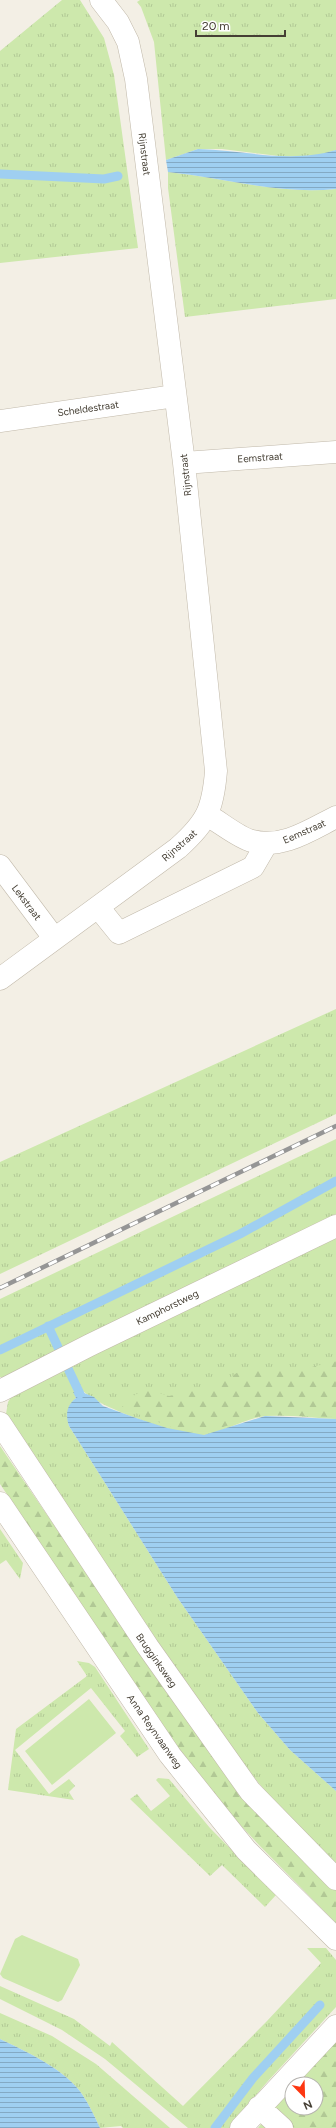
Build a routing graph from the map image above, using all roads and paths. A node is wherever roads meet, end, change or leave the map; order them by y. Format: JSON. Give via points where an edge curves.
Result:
{"nodes":[{"id":1,"x":101,"y":0,"type":"edge"},
{"id":2,"x":175,"y":396,"type":"junction"},
{"id":3,"x":0,"y":421,"type":"edge"},
{"id":4,"x":336,"y":452,"type":"edge"},
{"id":5,"x":184,"y":463,"type":"junction"},
{"id":6,"x":207,"y":815,"type":"junction"},
{"id":7,"x":336,"y":817,"type":"edge"},
{"id":8,"x":268,"y":843,"type":"junction"},
{"id":9,"x":0,"y":866,"type":"edge"},
{"id":10,"x":98,"y":907,"type":"junction"},
{"id":11,"x":54,"y":938,"type":"junction"},
{"id":12,"x":0,"y":979,"type":"edge"},
{"id":13,"x":336,"y":1226,"type":"edge"},
{"id":14,"x":0,"y":1391,"type":"edge"},
{"id":15,"x":0,"y":1423,"type":"edge"},
{"id":16,"x":0,"y":1503,"type":"edge"},
{"id":17,"x":336,"y":1880,"type":"edge"},
{"id":18,"x":336,"y":1939,"type":"edge"},
{"id":19,"x":336,"y":2026,"type":"edge"},
{"id":20,"x":260,"y":2107,"type":"junction"},
{"id":21,"x":241,"y":2128,"type":"edge"},
{"id":22,"x":282,"y":2128,"type":"edge"}],
"edges":[{"from":1,"to":2,"type":"street","name":"Rijnstraat","via":[[118,22],[128,42],[136,79]]},
{"from":2,"to":3,"type":"street","name":"Scheldestraat"},
{"from":2,"to":5,"type":"street","name":"Rijnstraat"},
{"from":4,"to":5,"type":"street","name":"Eemstraat"},
{"from":5,"to":6,"type":"street","name":"Rijnstraat","via":[[216,771],[214,796]]},
{"from":6,"to":8,"type":"street","name":"Eemstraat","via":[[251,841]]},
{"from":6,"to":10,"type":"street","name":"Rijnstraat","via":[[196,832],[178,848]]},
{"from":7,"to":8,"type":"street","name":"Eemstraat","via":[[284,842]]},
{"from":8,"to":10,"type":"street","via":[[254,866],[120,933]]},
{"from":9,"to":11,"type":"street","name":"Lekstraat"},
{"from":10,"to":11,"type":"street","name":"Rijnstraat"},
{"from":11,"to":12,"type":"street","name":"Rijnstraat"},
{"from":13,"to":14,"type":"street","name":"Kamphorstweg"},
{"from":15,"to":17,"type":"street","name":"Brugginksweg","via":[[148,1647],[250,1791]]},
{"from":16,"to":18,"type":"street","name":"Anna Reynvaanweg","via":[[170,1755],[246,1850]]},
{"from":19,"to":20,"type":"street"},
{"from":20,"to":21,"type":"street"},
{"from":20,"to":22,"type":"street"}]}
